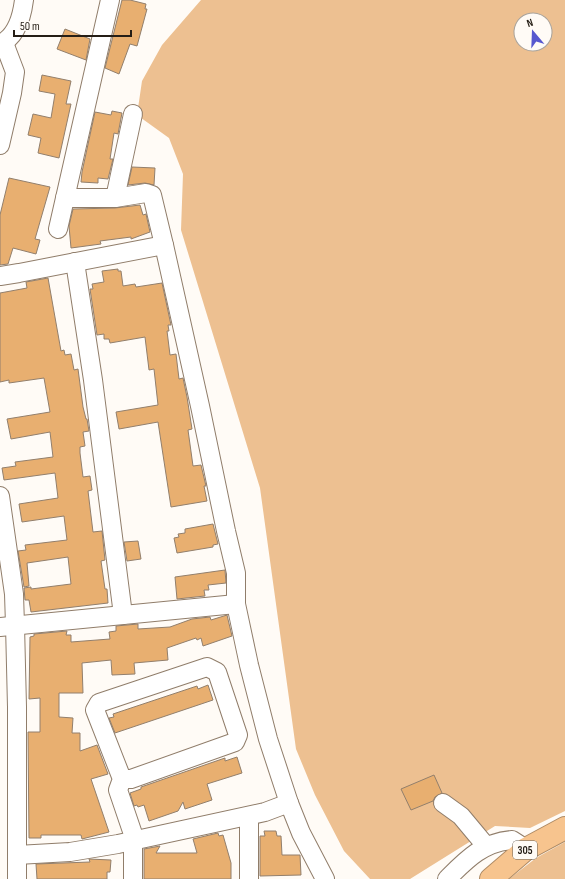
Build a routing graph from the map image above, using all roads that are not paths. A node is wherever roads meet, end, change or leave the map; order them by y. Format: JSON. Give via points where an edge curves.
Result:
{"nodes":[{"id":1,"x":24,"y":0,"type":"edge"},
{"id":2,"x":110,"y":0,"type":"edge"},
{"id":3,"x":2,"y":43,"type":"edge"},
{"id":4,"x":133,"y":114,"type":"dead end"},
{"id":5,"x":0,"y":145,"type":"edge"},
{"id":6,"x":65,"y":198,"type":"junction"},
{"id":7,"x":114,"y":198,"type":"junction"},
{"id":8,"x":58,"y":229,"type":"dead end"},
{"id":9,"x":164,"y":245,"type":"junction"},
{"id":10,"x":75,"y":262,"type":"junction"},
{"id":11,"x":0,"y":276,"type":"edge"},
{"id":12,"x":0,"y":496,"type":"edge"},
{"id":13,"x":236,"y":604,"type":"junction"},
{"id":14,"x":123,"y":615,"type":"junction"},
{"id":15,"x":8,"y":626,"type":"edge"},
{"id":16,"x":122,"y":779,"type":"junction"},
{"id":17,"x":289,"y":802,"type":"junction"},
{"id":18,"x":443,"y":803,"type":"dead end"},
{"id":19,"x":249,"y":816,"type":"junction"},
{"id":20,"x":565,"y":828,"type":"edge"},
{"id":21,"x":134,"y":840,"type":"junction"},
{"id":22,"x":486,"y":846,"type":"junction"},
{"id":23,"x":526,"y":849,"type":"junction"},
{"id":24,"x":18,"y":855,"type":"junction"},
{"id":25,"x":17,"y":879,"type":"edge"},
{"id":26,"x":133,"y":879,"type":"edge"},
{"id":27,"x":249,"y":879,"type":"edge"},
{"id":28,"x":325,"y":879,"type":"edge"},
{"id":29,"x":447,"y":879,"type":"edge"},
{"id":30,"x":491,"y":879,"type":"edge"}],
"edges":[{"from":1,"to":3,"type":"street","via":[[14,33]]},
{"from":2,"to":6,"type":"street"},
{"from":3,"to":5,"type":"street","via":[[15,72]]},
{"from":4,"to":7,"type":"street"},
{"from":6,"to":7,"type":"street"},
{"from":6,"to":8,"type":"street"},
{"from":7,"to":9,"type":"street","via":[[146,193],[152,195]]},
{"from":9,"to":10,"type":"street"},
{"from":9,"to":13,"type":"street","via":[[236,572]]},
{"from":10,"to":11,"type":"street"},
{"from":10,"to":14,"type":"street"},
{"from":12,"to":15,"type":"street","via":[[14,594]]},
{"from":13,"to":14,"type":"street"},
{"from":13,"to":17,"type":"street","via":[[268,739]]},
{"from":14,"to":15,"type":"street"},
{"from":15,"to":24,"type":"street"},
{"from":16,"to":16,"type":"street","via":[[132,779],[235,742],[238,734],[217,672],[207,667],[99,703],[95,710]]},
{"from":16,"to":21,"type":"street","via":[[118,790]]},
{"from":17,"to":19,"type":"street"},
{"from":17,"to":28,"type":"street"},
{"from":18,"to":22,"type":"street","via":[[461,816]]},
{"from":19,"to":21,"type":"street"},
{"from":19,"to":27,"type":"street"},
{"from":20,"to":23,"type":"highway","number":"305"},
{"from":21,"to":24,"type":"street","via":[[70,852]]},
{"from":21,"to":26,"type":"street"},
{"from":22,"to":23,"type":"street","via":[[512,840]]},
{"from":22,"to":29,"type":"street"},
{"from":23,"to":30,"type":"highway","number":"305"},
{"from":24,"to":25,"type":"street"}]}
